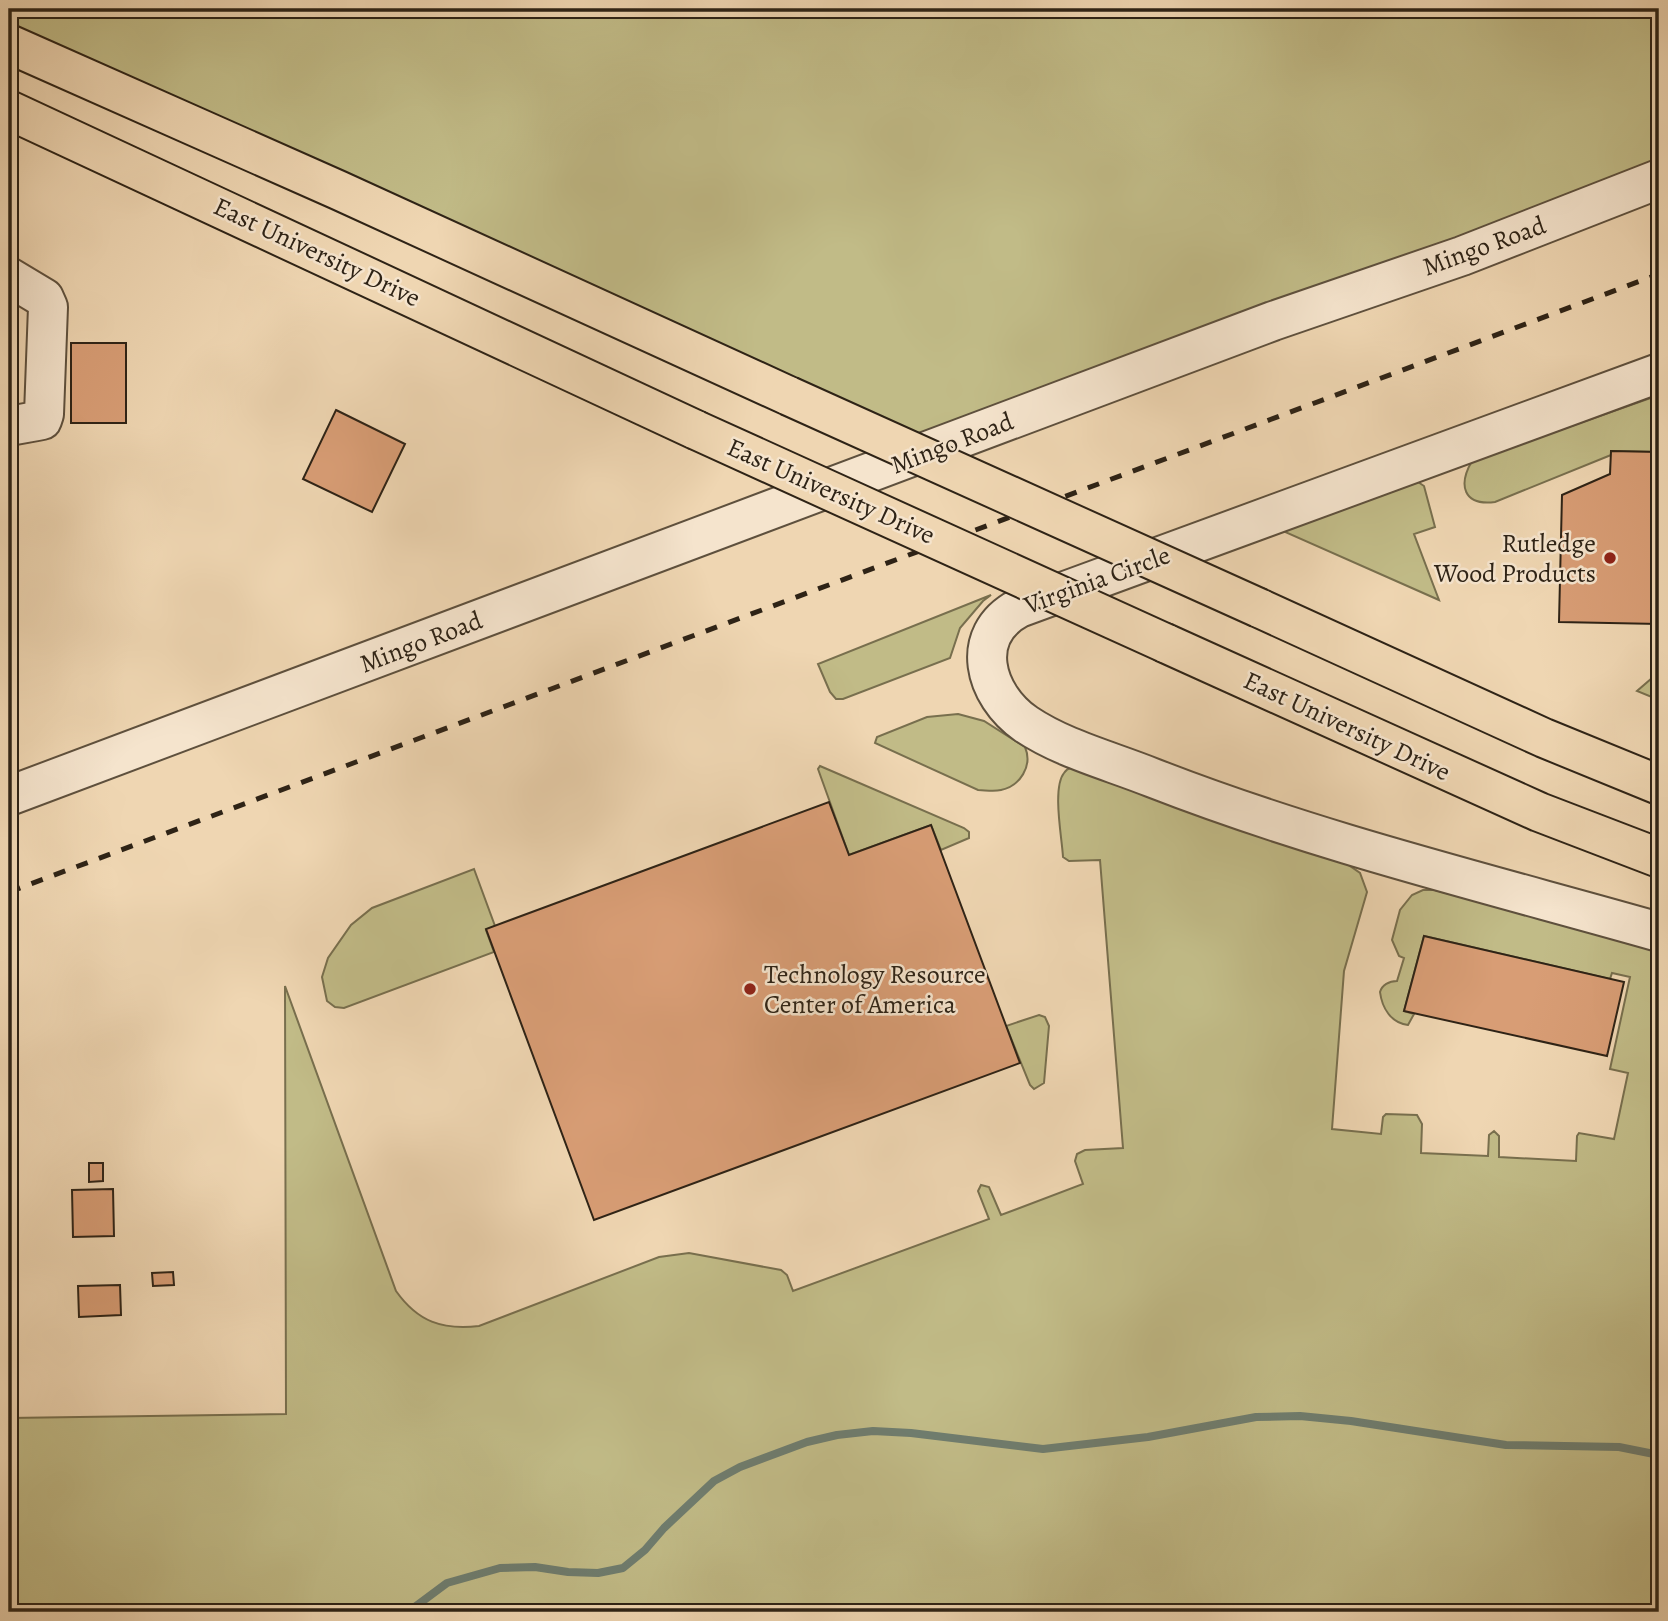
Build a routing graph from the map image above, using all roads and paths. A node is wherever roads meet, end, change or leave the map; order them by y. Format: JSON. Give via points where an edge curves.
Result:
{"nodes":[{"id":1,"x":9,"y":44,"type":"edge"},
{"id":2,"x":9,"y":110,"type":"edge"},
{"id":3,"x":1659,"y":179,"type":"edge"},
{"id":4,"x":9,"y":277,"type":"edge"},
{"id":5,"x":1659,"y":373,"type":"edge"},
{"id":6,"x":9,"y":426,"type":"edge"},
{"id":7,"x":1659,"y":785,"type":"edge"},
{"id":8,"x":9,"y":796,"type":"edge"},
{"id":9,"x":1659,"y":858,"type":"edge"},
{"id":10,"x":1659,"y":932,"type":"edge"}],
"edges":[{"from":1,"to":7,"type":"main road","bridge":true},
{"from":2,"to":9,"type":"main road","name":"East University Drive","bridge":true,"via":[[1164,643],[1502,796]]},
{"from":3,"to":8,"type":"street","name":"Mingo Road"},
{"from":4,"to":6,"type":"street","via":[[44,298],[48,307],[44,414],[42,420]]},
{"from":5,"to":10,"type":"street","name":"Virginia Circle","via":[[1020,608],[999,622],[991,634],[987,656],[991,678],[1006,705],[1058,741],[1294,828]]}]}
